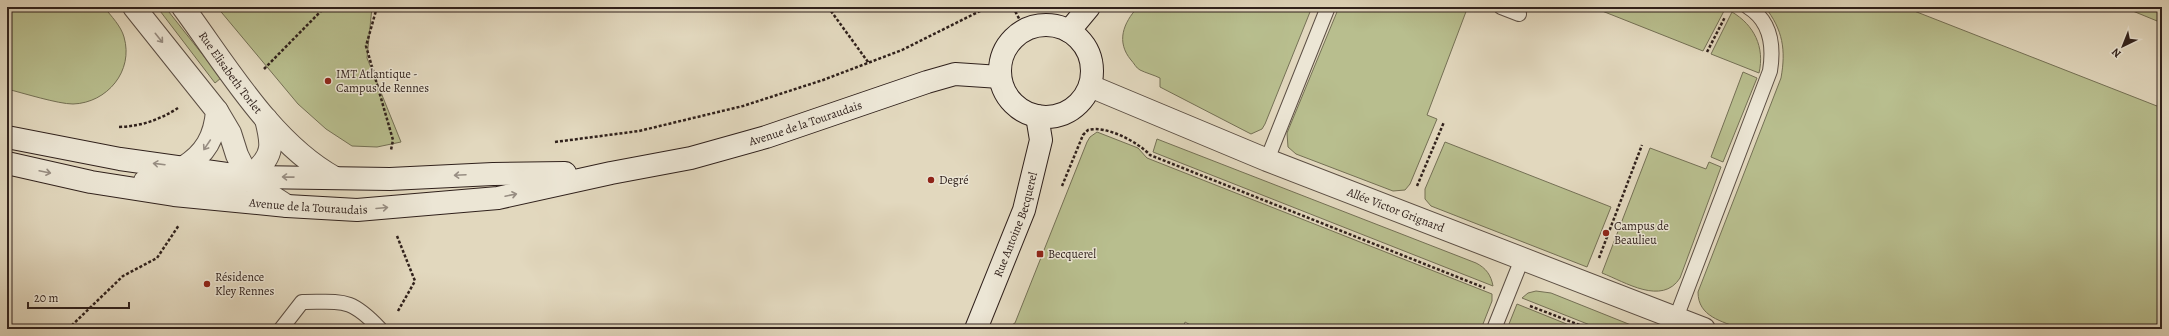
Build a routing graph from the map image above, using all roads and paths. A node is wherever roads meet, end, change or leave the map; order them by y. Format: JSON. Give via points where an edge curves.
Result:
{"nodes":[{"id":1,"x":134,"y":7,"type":"edge"},
{"id":2,"x":183,"y":7,"type":"edge"},
{"id":3,"x":325,"y":7,"type":"edge"},
{"id":4,"x":377,"y":7,"type":"edge"},
{"id":5,"x":828,"y":7,"type":"edge"},
{"id":6,"x":988,"y":7,"type":"edge"},
{"id":7,"x":1013,"y":7,"type":"edge"},
{"id":8,"x":1089,"y":7,"type":"edge"},
{"id":9,"x":1328,"y":7,"type":"edge"},
{"id":10,"x":1502,"y":7,"type":"edge"},
{"id":11,"x":1748,"y":7,"type":"edge"},
{"id":12,"x":1519,"y":14,"type":"dead end"},
{"id":13,"x":1727,"y":14,"type":"dead end"},
{"id":14,"x":1025,"y":30,"type":"junction"},
{"id":15,"x":1069,"y":31,"type":"junction"},
{"id":16,"x":1707,"y":52,"type":"dead end"},
{"id":17,"x":868,"y":62,"type":"junction"},
{"id":18,"x":260,"y":72,"type":"dead end"},
{"id":19,"x":1000,"y":77,"type":"junction"},
{"id":20,"x":1090,"y":86,"type":"junction"},
{"id":21,"x":204,"y":94,"type":"junction"},
{"id":22,"x":217,"y":111,"type":"junction"},
{"id":23,"x":1037,"y":116,"type":"junction"},
{"id":24,"x":266,"y":118,"type":"junction"},
{"id":25,"x":1444,"y":122,"type":"dead end"},
{"id":26,"x":115,"y":128,"type":"dead end"},
{"id":27,"x":7,"y":137,"type":"edge"},
{"id":28,"x":393,"y":140,"type":"dead end"},
{"id":29,"x":548,"y":143,"type":"dead end"},
{"id":30,"x":1642,"y":145,"type":"dead end"},
{"id":31,"x":1267,"y":160,"type":"junction"},
{"id":32,"x":7,"y":163,"type":"edge"},
{"id":33,"x":184,"y":167,"type":"junction"},
{"id":34,"x":611,"y":173,"type":"junction"},
{"id":35,"x":248,"y":177,"type":"junction"},
{"id":36,"x":335,"y":178,"type":"junction"},
{"id":37,"x":120,"y":187,"type":"junction"},
{"id":38,"x":1060,"y":191,"type":"dead end"},
{"id":39,"x":287,"y":206,"type":"junction"},
{"id":40,"x":1406,"y":214,"type":"junction"},
{"id":41,"x":396,"y":232,"type":"dead end"},
{"id":42,"x":157,"y":258,"type":"dead end"},
{"id":43,"x":1522,"y":259,"type":"junction"},
{"id":44,"x":1589,"y":285,"type":"junction"},
{"id":45,"x":1506,"y":296,"type":"junction"},
{"id":46,"x":395,"y":315,"type":"dead end"},
{"id":47,"x":1676,"y":318,"type":"junction"},
{"id":48,"x":68,"y":329,"type":"edge"},
{"id":49,"x":281,"y":329,"type":"edge"},
{"id":50,"x":380,"y":329,"type":"edge"},
{"id":51,"x":976,"y":329,"type":"edge"},
{"id":52,"x":1494,"y":329,"type":"edge"},
{"id":53,"x":1590,"y":329,"type":"edge"},
{"id":54,"x":1704,"y":329,"type":"edge"}],
"edges":[{"from":1,"to":21,"type":"main road","one_way":true},
{"from":2,"to":24,"type":"main road","name":"Rue Elisabeth Torlet"},
{"from":3,"to":18,"type":"path"},
{"from":4,"to":28,"type":"path","via":[[366,46]]},
{"from":5,"to":17,"type":"path"},
{"from":6,"to":17,"type":"path","via":[[902,50]]},
{"from":7,"to":14,"type":"path"},
{"from":8,"to":15,"type":"main road"},
{"from":9,"to":31,"type":"lane"},
{"from":10,"to":12,"type":"lane"},
{"from":11,"to":47,"type":"lane","via":[[1761,19],[1773,43],[1770,71]]},
{"from":13,"to":16,"type":"path"},
{"from":14,"to":15,"type":"main road","via":[[1046,25]]},
{"from":14,"to":19,"type":"main road","via":[[1012,40],[1004,51]]},
{"from":15,"to":20,"type":"main road","via":[[1079,38],[1092,59]]},
{"from":17,"to":29,"type":"path","via":[[823,80],[692,120],[639,131]]},
{"from":19,"to":23,"type":"main road","via":[[1003,90],[1010,100],[1022,111]]},
{"from":19,"to":34,"type":"main road","name":"Avenue de la Touraudais","via":[[955,74],[732,148]]},
{"from":20,"to":23,"type":"main road","via":[[1072,110],[1058,116]]},
{"from":20,"to":31,"type":"main road","name":"Allée Victor Grignard"},
{"from":21,"to":22,"type":"main road"},
{"from":21,"to":26,"type":"path","via":[[164,117],[141,126]]},
{"from":22,"to":33,"type":"main road","one_way":true,"via":[[216,125],[207,146],[197,159]]},
{"from":22,"to":35,"type":"main road","via":[[225,123],[238,159]]},
{"from":23,"to":51,"type":"main road","name":"Rue Antoine Becquerel","via":[[1040,140],[1024,210]]},
{"from":24,"to":35,"type":"main road","name":"Rue Elisabeth Torlet","via":[[271,140],[270,150],[262,166]]},
{"from":24,"to":36,"type":"main road","name":"Rue Elisabeth Torlet","via":[[303,157]]},
{"from":25,"to":40,"type":"path"},
{"from":33,"to":27,"type":"main road","name":"Avenue de la Touraudais","one_way":true,"via":[[120,159]]},
{"from":30,"to":44,"type":"path"},
{"from":31,"to":40,"type":"main road","name":"Allée Victor Grignard"},
{"from":32,"to":37,"type":"main road","name":"Avenue de la Touraudais","one_way":true},
{"from":33,"to":35,"type":"main road","name":"Avenue de la Touraudais"},
{"from":34,"to":36,"type":"main road","name":"Avenue de la Touraudais","one_way":true},
{"from":39,"to":34,"type":"main road","name":"Avenue de la Touraudais","one_way":true,"via":[[357,210],[498,198]]},
{"from":36,"to":35,"type":"main road","name":"Avenue de la Touraudais","one_way":true},
{"from":35,"to":37,"type":"main road","name":"Rue Elisabeth Torlet","via":[[237,184],[216,188],[144,181]]},
{"from":35,"to":39,"type":"main road","via":[[259,188]]},
{"from":37,"to":39,"type":"main road","name":"Avenue de la Touraudais"},
{"from":38,"to":45,"type":"path","via":[[1083,135],[1088,130],[1102,129],[1141,145],[1150,155]]},
{"from":40,"to":43,"type":"main road","name":"Allée Victor Grignard"},
{"from":41,"to":46,"type":"path","via":[[415,281]]},
{"from":42,"to":48,"type":"path","via":[[123,276]]},
{"from":43,"to":44,"type":"main road","name":"Allée Victor Grignard"},
{"from":43,"to":45,"type":"lane"},
{"from":44,"to":47,"type":"main road","name":"Allée Victor Grignard"},
{"from":45,"to":52,"type":"lane"},
{"from":45,"to":53,"type":"path"},
{"from":47,"to":54,"type":"main road","name":"Allée Victor Grignard"},
{"from":49,"to":50,"type":"lane","via":[[302,302],[347,302],[359,309]]}]}
